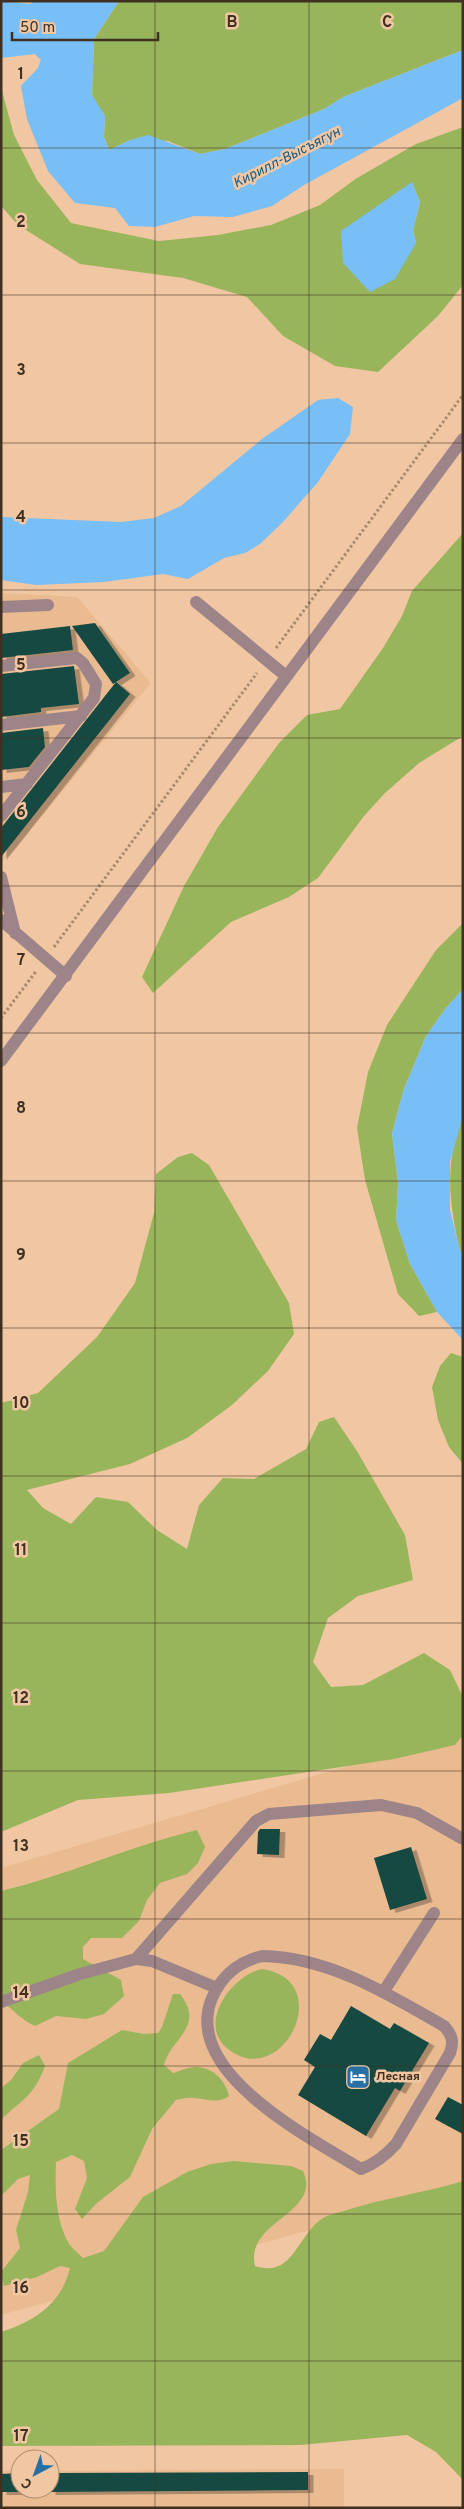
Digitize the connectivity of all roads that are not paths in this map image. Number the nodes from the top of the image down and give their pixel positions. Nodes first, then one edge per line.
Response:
1 (463, 439) edge
2 (196, 602) dead end
3 (48, 605) dead end
4 (1, 607) edge
5 (1, 666) edge
6 (286, 676) junction
7 (81, 716) junction
8 (1, 725) edge
9 (27, 784) junction
10 (1, 787) edge
11 (1, 816) edge
12 (1, 877) edge
13 (1, 920) edge
14 (15, 932) junction
15 (66, 976) junction
16 (1, 1061) edge
17 (463, 1839) edge
18 (434, 1913) dead end
19 (136, 1959) junction
20 (217, 1988) junction
21 (384, 1991) junction
22 (1, 2002) edge

1 - 6 street
2 - 6 street
3 - 4 street
5 - 7 street
6 - 15 street
7 - 8 street
7 - 9 street
9 - 10 street
9 - 11 street
12 - 14 street
13 - 14 street
14 - 15 street
15 - 16 street
17 - 19 street
18 - 21 street
19 - 20 street
19 - 22 street
20 - 21 street
20 - 21 street

